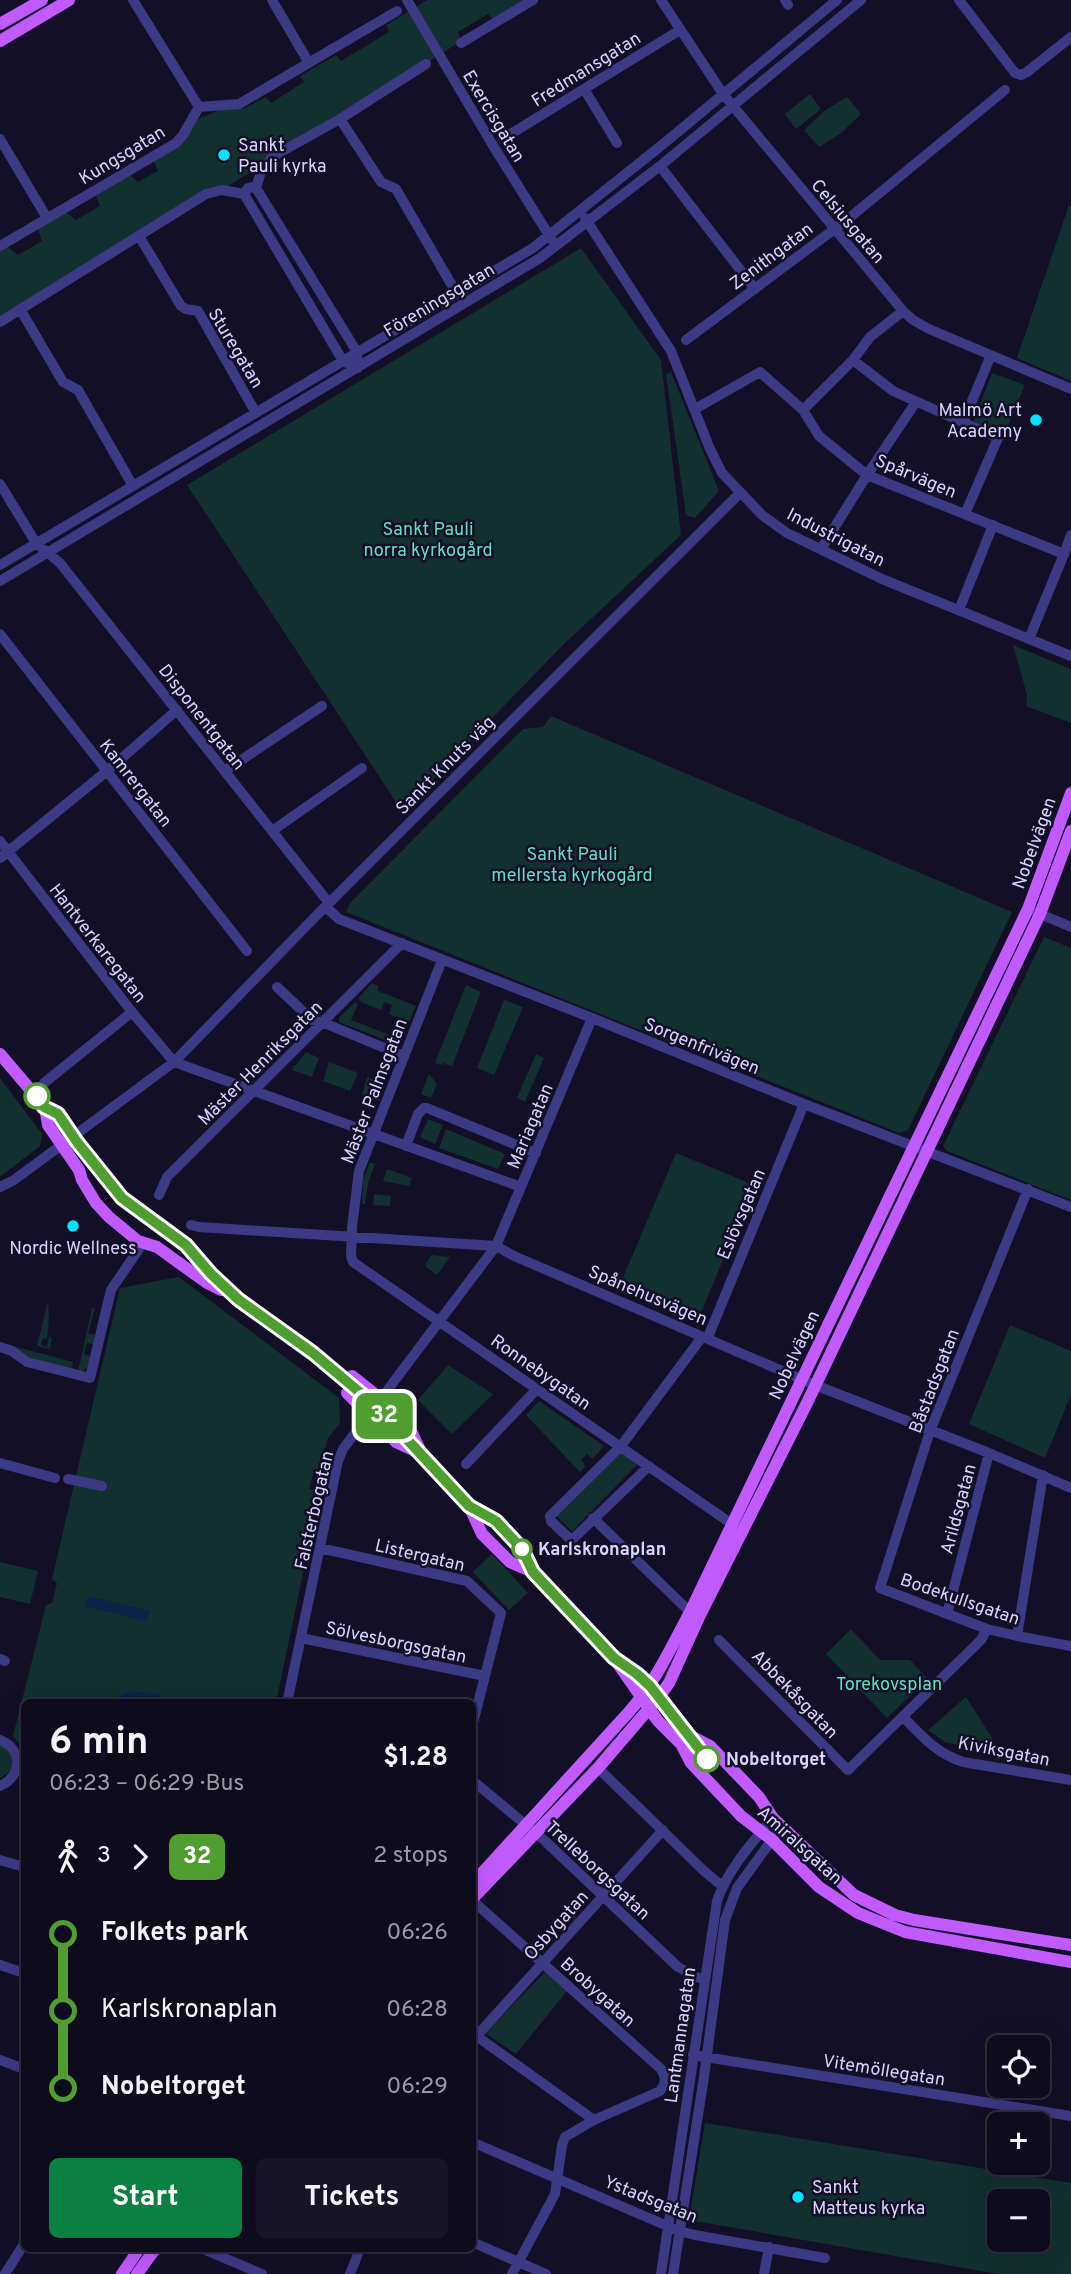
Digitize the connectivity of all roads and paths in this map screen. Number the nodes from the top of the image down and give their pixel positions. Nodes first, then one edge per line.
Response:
1 (42, 0) edge
2 (69, 0) edge
3 (133, 0) edge
4 (272, 0) edge
5 (407, 0) edge
6 (533, 0) edge
7 (661, 0) edge
8 (837, 0) edge
9 (861, 0) edge
10 (959, 0) edge
11 (397, 12) dead end
12 (0, 24) edge
13 (680, 30) junction
14 (1071, 37) edge
15 (0, 41) edge
16 (461, 43) dead end
17 (309, 63) junction
18 (426, 64) dead end
19 (584, 89) junction
20 (1005, 90) dead end
21 (723, 94) junction
22 (733, 106) junction
23 (200, 107) junction
24 (340, 119) junction
25 (509, 135) dead end
26 (0, 139) edge
27 (617, 143) dead end
28 (660, 166) junction
29 (256, 188) junction
30 (244, 194) junction
31 (580, 212) junction
32 (47, 218) junction
33 (588, 222) junction
34 (834, 228) junction
35 (139, 236) junction
36 (549, 236) junction
37 (0, 246) edge
38 (556, 246) junction
39 (755, 289) junction
40 (457, 294) junction
41 (20, 309) junction
42 (903, 311) junction
43 (0, 322) edge
44 (686, 340) dead end
45 (357, 352) junction
46 (991, 355) junction
47 (853, 360) junction
48 (343, 361) junction
49 (358, 368) junction
50 (1071, 389) edge
51 (916, 402) junction
52 (695, 409) junction
53 (803, 410) junction
54 (256, 413) junction
55 (963, 423) junction
56 (867, 475) junction
57 (0, 484) edge
58 (133, 486) junction
59 (740, 493) junction
60 (965, 514) junction
61 (993, 525) junction
62 (1071, 535) edge
63 (36, 543) junction
64 (821, 549) junction
65 (48, 551) junction
66 (1064, 554) junction
67 (0, 565) edge
68 (0, 581) edge
69 (958, 610) junction
70 (0, 634) edge
71 (1029, 639) junction
72 (1071, 656) edge
73 (322, 706) dead end
74 (177, 710) junction
75 (362, 768) dead end
76 (107, 771) junction
77 (225, 771) junction
78 (1071, 793) edge
79 (272, 831) junction
80 (1071, 831) edge
81 (0, 841) edge
82 (4, 855) edge
83 (327, 905) junction
84 (1034, 911) junction
85 (1071, 927) edge
86 (402, 943) junction
87 (247, 951) dead end
88 (442, 960) junction
89 (277, 987) dead end
90 (132, 1012) junction
91 (592, 1018) junction
92 (324, 1023) junction
93 (0, 1054) edge
94 (404, 1056) junction
95 (174, 1062) junction
96 (44, 1083) dead end
97 (256, 1090) junction
98 (804, 1104) junction
99 (44, 1107) junction
100 (73, 1135) junction
101 (374, 1135) junction
102 (61, 1144) junction
103 (406, 1146) junction
104 (913, 1146) junction
105 (926, 1151) junction
106 (536, 1153) junction
107 (0, 1187) edge
108 (521, 1187) junction
109 (1028, 1189) junction
110 (159, 1195) dead end
111 (1071, 1207) edge
112 (191, 1225) dead end
113 (352, 1236) junction
114 (143, 1243) junction
115 (496, 1246) junction
116 (239, 1300) junction
117 (440, 1320) junction
118 (705, 1337) junction
119 (0, 1347) edge
120 (313, 1353) junction
121 (802, 1378) junction
122 (815, 1385) junction
123 (537, 1389) junction
124 (375, 1407) junction
125 (930, 1432) junction
126 (621, 1447) junction
127 (989, 1453) junction
128 (422, 1454) junction
129 (0, 1463) edge
130 (467, 1464) dead end
131 (649, 1466) junction
132 (1043, 1475) junction
133 (55, 1478) dead end
134 (68, 1479) dead end
135 (102, 1486) dead end
136 (1071, 1488) edge
137 (469, 1506) junction
138 (593, 1518) junction
139 (732, 1524) junction
140 (320, 1548) junction
141 (533, 1572) junction
142 (880, 1588) joint
143 (690, 1612) junction
144 (947, 1614) junction
145 (987, 1629) junction
146 (1017, 1636) junction
147 (301, 1639) junction
148 (719, 1640) dead end
149 (1071, 1646) edge
150 (485, 1676) junction
151 (648, 1697) junction
152 (659, 1697) junction
153 (288, 1699) edge
154 (476, 1711) edge
155 (903, 1717) junction
156 (0, 1740) edge
157 (598, 1768) junction
158 (20, 1774) edge
159 (1071, 1780) edge
160 (476, 1783) edge
161 (0, 1786) edge
162 (777, 1822) junction
163 (531, 1829) junction
164 (663, 1830) junction
165 (767, 1836) junction
166 (0, 1860) edge
167 (21, 1866) edge
168 (476, 1880) edge
169 (722, 1886) junction
170 (476, 1894) edge
171 (604, 1895) junction
172 (476, 1903) edge
173 (1071, 1945) edge
174 (1071, 1962) edge
175 (543, 1963) junction
176 (0, 1965) edge
177 (21, 1972) edge
178 (704, 1979) junction
179 (476, 2035) edge
180 (476, 2038) edge
181 (693, 2055) junction
182 (707, 2058) junction
183 (0, 2060) edge
184 (21, 2068) edge
185 (1071, 2116) edge
186 (594, 2120) junction
187 (476, 2144) edge
188 (559, 2178) junction
189 (668, 2225) junction
190 (679, 2231) junction
191 (476, 2244) edge
192 (769, 2248) junction
193 (21, 2249) edge
194 (137, 2252) edge
195 (153, 2252) edge
196 (210, 2252) edge
197 (359, 2252) edge
198 (825, 2258) dead end
199 (519, 2262) junction
200 (5, 2274) edge
201 (122, 2274) edge
202 (137, 2274) edge
203 (262, 2274) edge
204 (350, 2274) edge
205 (512, 2274) edge
206 (546, 2274) edge
207 (661, 2274) edge
208 (673, 2274) edge
209 (765, 2274) edge

1 - 12 main road
2 - 15 main road
3 - 23 street
4 - 17 street
5 - 36 street, Exercisgatan
6 - 16 street
7 - 13 street, Celsiusgatan
8 - 21 street, Föreningsgatan
9 - 22 street, Föreningsgatan
10 - 14 street
11 - 17 street
13 - 19 street, Fredmansgatan
13 - 21 street, Celsiusgatan
17 - 23 street
18 - 24 street
19 - 25 street, Fredmansgatan
19 - 27 street
20 - 34 street, Zenithgatan
21 - 22 street, Celsiusgatan
21 - 31 street, Föreningsgatan
22 - 28 street, Föreningsgatan
22 - 34 street, Celsiusgatan
23 - 32 street, Kungsgatan
24 - 29 street
24 - 40 street
26 - 32 street
28 - 33 street, Föreningsgatan
28 - 39 street
29 - 30 street
29 - 45 street
30 - 35 street
30 - 48 street
31 - 33 street, Industrigatan
31 - 36 street, Föreningsgatan
32 - 37 street, Kungsgatan
33 - 38 street, Föreningsgatan
33 - 52 street, Industrigatan
34 - 39 street, Zenithgatan
34 - 42 street, Celsiusgatan
35 - 41 street
35 - 54 street, Sturegatan
36 - 38 street, Exercisgatan
36 - 40 street, Föreningsgatan
38 - 49 street, Föreningsgatan
39 - 44 street, Zenithgatan
40 - 45 street, Föreningsgatan
41 - 43 street
41 - 58 street
42 - 46 street, Celsiusgatan
42 - 47 street
45 - 48 street, Föreningsgatan
45 - 49 street
46 - 50 street, Celsiusgatan
46 - 55 street
47 - 51 street
47 - 53 street
48 - 49 street
48 - 54 street, Föreningsgatan
49 - 65 street, Föreningsgatan
51 - 55 street
51 - 56 street
52 - 53 street, Spårvägen
52 - 59 street, Industrigatan
53 - 56 street, Spårvägen
54 - 58 street, Föreningsgatan
55 - 60 street
56 - 60 street, Spårvägen
56 - 64 street
57 - 63 street
58 - 63 street, Föreningsgatan
59 - 64 street, Industrigatan
59 - 83 street, Sankt Knuts väg
60 - 61 street, Spårvägen
61 - 66 street, Spårvägen
61 - 69 street
62 - 66 street
63 - 65 street, Disponentgatan
63 - 67 street, Föreningsgatan
64 - 69 street, Industrigatan
65 - 68 street, Föreningsgatan
65 - 74 street, Disponentgatan
66 - 71 street
69 - 71 street, Industrigatan
70 - 76 street, Kamrergatan
71 - 72 street, Industrigatan
73 - 77 street
74 - 76 street
74 - 77 street, Disponentgatan
75 - 79 street
76 - 82 street
76 - 87 street, Kamrergatan
77 - 79 street, Disponentgatan
78 - 84 main road, Nobelvägen
79 - 83 street, Disponentgatan
80 - 84 main road, Nobelvägen
81 - 82 street, Hantverkaregatan
82 - 90 street, Hantverkaregatan
83 - 86 street, Sorgenfrivägen
83 - 95 street, Sankt Knuts väg
84 - 85 street
84 - 104 main road, Nobelvägen
84 - 105 main road, Nobelvägen
86 - 88 street, Sorgenfrivägen
86 - 92 street, Mäster Henriksgatan
88 - 91 street, Sorgenfrivägen
88 - 94 street, Mäster Palmsgatan
89 - 92 street
90 - 95 street, Hantverkaregatan
90 - 96 street
91 - 98 street, Sorgenfrivägen
91 - 106 street, Mariagatan
92 - 94 street
92 - 97 street, Mäster Henriksgatan
93 - 99 main road, Amiralsgatan
94 - 101 street, Mäster Palmsgatan
95 - 97 street
95 - 100 street, Sankt Knuts väg
97 - 101 street
97 - 110 street, Mäster Henriksgatan
98 - 104 street, Sorgenfrivägen
98 - 118 street, Eslövsgatan
99 - 100 main road, Amiralsgatan
99 - 102 main road, Amiralsgatan
100 - 102 street, Sankt Knuts väg
100 - 116 main road, Amiralsgatan
101 - 103 street
101 - 113 street, Mäster Palmsgatan
102 - 107 street, Sankt Knuts väg
102 - 114 main road, Amiralsgatan
103 - 106 street
103 - 108 street
104 - 105 street, Sorgenfrivägen
104 - 121 main road, Nobelvägen
105 - 109 street, Sorgenfrivägen
105 - 122 main road, Nobelvägen
106 - 108 street, Mariagatan
108 - 115 street, Mariagatan
109 - 111 street, Sorgenfrivägen
109 - 125 street, Båstadsgatan
112 - 113 street, Spånehusvägen
113 - 115 street, Spånehusvägen
113 - 117 street, Ronnebygatan
114 - 116 main road, Amiralsgatan
114 - 119 street
115 - 117 street, Falsterbogatan
115 - 118 street, Spånehusvägen
116 - 120 main road, Amiralsgatan
117 - 123 street, Ronnebygatan
117 - 124 street, Falsterbogatan
118 - 121 street, Spånehusvägen
118 - 126 street, Eslövsgatan
120 - 124 main road, Amiralsgatan
120 - 124 main road, Amiralsgatan
121 - 122 street, Spånehusvägen
121 - 139 main road, Nobelvägen
122 - 125 street, Spånehusvägen
122 - 152 main road, Nobelvägen
123 - 126 street, Ronnebygatan
123 - 130 street
124 - 128 main road, Amiralsgatan
124 - 128 main road, Amiralsgatan
124 - 140 street, Falsterbogatan
125 - 127 street, Spånehusvägen
125 - 142 street, Båstadsgatan
126 - 131 street, Ronnebygatan
126 - 138 street
127 - 132 street, Spånehusvägen
127 - 144 street, Arildsgatan
128 - 137 main road, Amiralsgatan
129 - 133 street
131 - 138 street
131 - 139 street, Ronnebygatan
132 - 136 street, Spånehusvägen
132 - 146 street
134 - 135 street
137 - 141 main road, Amiralsgatan
137 - 141 main road, Amiralsgatan
138 - 143 street
139 - 143 main road, Nobelvägen
140 - 147 street, Falsterbogatan
140 - 150 street, Listergatan
141 - 151 main road, Amiralsgatan
142 - 144 street, Bodekullsgatan
143 - 151 main road, Nobelvägen
144 - 145 street, Bodekullsgatan
145 - 146 street, Bodekullsgatan
145 - 155 street
146 - 149 street, Bodekullsgatan
147 - 150 street, Sölvesborgsgatan
147 - 153 street, Falsterbogatan
148 - 155 street, Abbekåsgatan
150 - 154 street
151 - 152 main road, Nobelvägen
151 - 157 main road, Nobelvägen
151 - 163 main road, Nobelvägen
151 - 165 main road, Amiralsgatan
152 - 162 main road, Amiralsgatan
155 - 159 street, Kiviksgatan
156 - 158 street
157 - 163 main road, Nobelvägen
157 - 164 street
158 - 161 street
160 - 163 street, Trelleborgsgatan
162 - 165 street, Lantmannagatan
162 - 173 main road, Amiralsgatan
163 - 168 main road, Nobelvägen
163 - 170 main road, Nobelvägen
163 - 171 street, Trelleborgsgatan
164 - 169 street
164 - 171 street, Osbygatan
165 - 169 street, Lantmannagatan
165 - 174 main road, Amiralsgatan
165 - 182 street, Lantmannagatan
166 - 167 street
169 - 178 street, Lantmannagatan
171 - 175 street, Osbygatan
171 - 178 street, Trelleborgsgatan
172 - 175 street, Brobygatan
175 - 179 street, Osbygatan
175 - 186 street, Brobygatan
176 - 177 street
178 - 181 street, Lantmannagatan
180 - 186 street
181 - 182 street, Vitemöllegatan
181 - 189 street, Lantmannagatan
182 - 185 street, Vitemöllegatan
182 - 190 street, Lantmannagatan
183 - 184 street
186 - 188 street
187 - 188 street, Ystadsgatan
188 - 189 street, Ystadsgatan
188 - 199 street
189 - 190 street, Ystadsgatan
189 - 207 street, Lantmannagatan
190 - 192 street, Ystadsgatan
190 - 208 street, Lantmannagatan
191 - 199 street
192 - 198 street, Ystadsgatan
192 - 209 street
193 - 200 street
194 - 201 main road
195 - 202 main road
196 - 203 street
197 - 204 street
199 - 205 street
199 - 206 street

